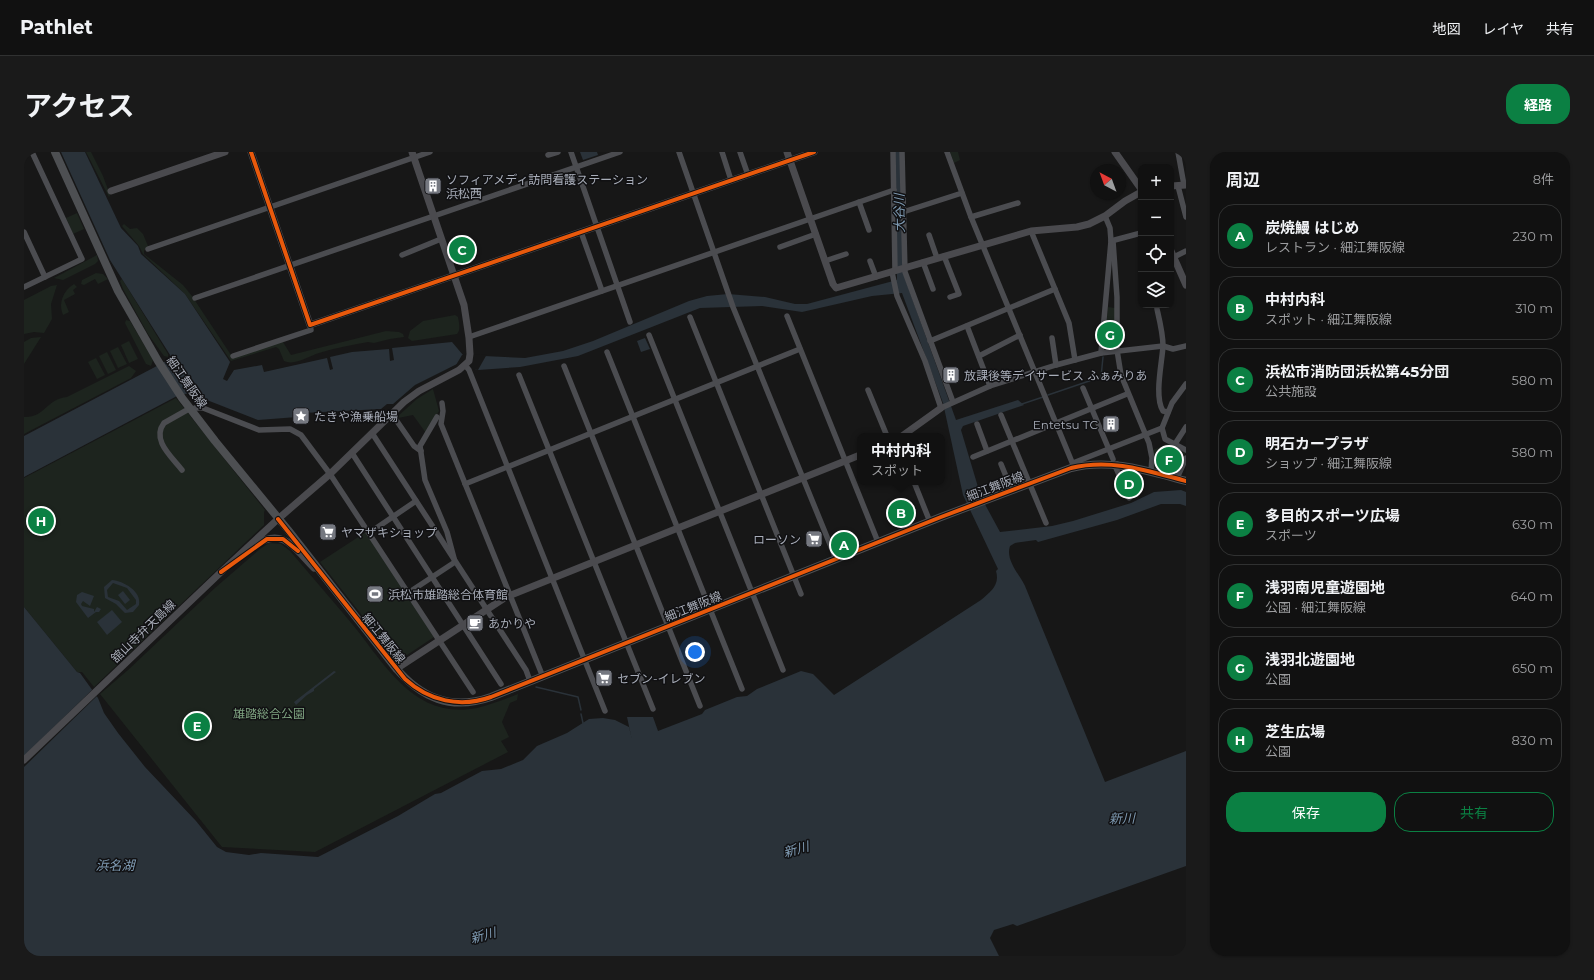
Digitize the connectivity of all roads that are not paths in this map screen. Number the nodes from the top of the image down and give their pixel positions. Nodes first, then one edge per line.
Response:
1 (32, 152) edge
2 (55, 152) edge
3 (225, 152) edge
4 (251, 152) edge
5 (430, 152) edge
6 (558, 152) edge
7 (571, 152) edge
8 (620, 152) edge
9 (679, 152) edge
10 (722, 152) edge
11 (740, 152) edge
12 (788, 152) edge
13 (814, 152) edge
14 (893, 152) edge
15 (902, 152) edge
16 (947, 152) edge
17 (1178, 152) edge
18 (1118, 153) edge
19 (413, 155) edge
20 (548, 156) dead end
21 (790, 160) junction
22 (577, 167) junction
23 (748, 175) junction
24 (732, 180) junction
25 (1138, 184) edge
26 (1180, 185) edge
27 (894, 190) junction
28 (111, 191) dead end
29 (694, 193) junction
30 (962, 193) junction
31 (1138, 194) edge
32 (859, 202) junction
33 (1018, 203) dead end
34 (270, 207) junction
35 (903, 212) junction
36 (434, 216) junction
37 (1105, 216) junction
38 (971, 217) junction
39 (1186, 217) edge
40 (811, 219) junction
41 (597, 226) junction
42 (869, 230) dead end
43 (1031, 231) junction
44 (24, 232) edge
45 (581, 232) junction
46 (816, 234) junction
47 (929, 234) dead end
48 (1138, 234) edge
49 (442, 239) junction
50 (1112, 240) junction
51 (983, 245) junction
52 (780, 247) dead end
53 (148, 249) dead end
54 (1186, 251) edge
55 (714, 252) junction
56 (846, 254) dead end
57 (1174, 254) edge
58 (402, 255) dead end
59 (940, 257) junction
60 (1174, 258) edge
61 (825, 261) junction
62 (870, 261) dead end
63 (923, 262) junction
64 (290, 265) junction
65 (898, 272) junction
66 (454, 276) junction
67 (45, 277) junction
68 (876, 277) junction
69 (1186, 285) edge
70 (618, 286) junction
71 (24, 287) edge
72 (933, 288) dead end
73 (1055, 289) junction
74 (602, 291) junction
75 (950, 297) dead end
76 (195, 298) dead end
77 (1009, 308) junction
78 (1157, 309) dead end
79 (787, 316) dead end
80 (690, 317) dead end
81 (630, 322) dead end
82 (310, 325) junction
83 (967, 326) junction
84 (649, 335) dead end
85 (1020, 335) junction
86 (469, 337) junction
87 (1052, 338) dead end
88 (930, 341) junction
89 (1163, 346) junction
90 (1186, 346) edge
91 (800, 349) junction
92 (1117, 350) junction
93 (607, 352) dead end
94 (1101, 353) junction
95 (233, 356) dead end
96 (978, 356) junction
97 (1075, 360) junction
98 (1056, 365) junction
99 (564, 366) dead end
100 (758, 366) junction
101 (464, 368) junction
102 (1036, 372) junction
103 (519, 375) dead end
104 (717, 383) junction
105 (1186, 384) edge
106 (990, 386) junction
107 (1083, 388) dead end
108 (868, 390) dead end
109 (1128, 394) junction
110 (675, 400) junction
111 (442, 403) dead end
112 (952, 403) junction
113 (185, 404) junction
114 (942, 407) junction
115 (1091, 408) junction
116 (196, 412) junction
117 (1168, 412) junction
118 (392, 414) junction
119 (1001, 414) dead end
120 (633, 416) junction
121 (437, 417) dead end
122 (1056, 423) junction
123 (978, 424) dead end
124 (1186, 427) edge
125 (1162, 428) junction
126 (591, 433) junction
127 (886, 433) edge
128 (906, 433) edge
129 (372, 434) junction
130 (1145, 435) junction
131 (1012, 441) junction
132 (1175, 444) junction
133 (549, 450) junction
134 (1108, 450) junction
135 (1186, 450) edge
136 (421, 451) junction
137 (987, 451) junction
138 (352, 453) junction
139 (857, 456) edge
140 (973, 457) dead end
141 (1186, 458) edge
142 (845, 461) junction
143 (1115, 462) junction
144 (1001, 464) dead end
145 (1074, 465) junction
146 (507, 467) junction
147 (182, 470) dead end
148 (1151, 472) junction
149 (330, 474) junction
150 (803, 477) junction
151 (1177, 478) junction
152 (1186, 481) edge
153 (465, 484) junction
154 (1030, 484) junction
155 (915, 485) edge
156 (1012, 491) junction
157 (761, 494) junction
158 (1129, 498) dead end
159 (416, 501) junction
160 (719, 511) junction
161 (393, 517) junction
162 (278, 519) junction
163 (930, 522) junction
164 (1046, 522) dead end
165 (677, 528) junction
166 (369, 533) junction
167 (878, 542) junction
168 (636, 544) junction
169 (836, 559) junction
170 (594, 561) junction
171 (455, 562) junction
172 (221, 572) junction
173 (794, 576) junction
174 (432, 577) junction
175 (324, 578) junction
176 (552, 578) junction
177 (408, 593) junction
178 (752, 593) junction
179 (801, 594) dead end
180 (510, 595) junction
181 (486, 609) junction
182 (710, 610) junction
183 (462, 624) junction
184 (668, 626) junction
185 (438, 640) junction
186 (627, 643) junction
187 (584, 660) junction
188 (396, 669) junction
189 (783, 670) dead end
190 (543, 677) junction
191 (530, 682) junction
192 (501, 684) dead end
193 (742, 689) dead end
194 (473, 692) dead end
195 (700, 706) dead end
196 (653, 709) dead end
197 (605, 711) dead end
198 (24, 760) edge

1 - 67 street
2 - 113 main road, 細江舞阪線
3 - 28 street
4 - 34 street
5 - 19 street
6 - 20 street
7 - 22 street
8 - 22 street
9 - 29 street
10 - 24 street
11 - 23 street
12 - 21 street
13 - 21 street
14 - 27 street
15 - 35 street
16 - 30 street
17 - 26 street
18 - 25 street
19 - 34 street
19 - 36 street
21 - 23 street
21 - 40 street
22 - 36 street
22 - 41 street
23 - 24 street
24 - 29 street
26 - 39 street
27 - 32 street
27 - 65 street
29 - 41 street
29 - 55 street
30 - 35 street
30 - 38 street
31 - 37 street
32 - 40 street
32 - 42 street
33 - 38 street
34 - 53 street
34 - 64 street
35 - 65 street
36 - 49 street
36 - 64 street
37 - 43 street
37 - 50 street
38 - 51 street
40 - 46 street
40 - 55 street
41 - 45 street
41 - 70 street
43 - 51 street
43 - 73 street
44 - 67 street
45 - 66 street
45 - 74 street
46 - 52 street
46 - 61 street
47 - 59 street
48 - 50 street
49 - 58 street
49 - 66 street
50 - 92 street
50 - 94 street
51 - 59 street
51 - 77 street
54 - 57 street
55 - 70 street
55 - 100 street
56 - 61 street
59 - 63 street
59 - 75 street
60 - 69 street
61 - 68 street
62 - 68 street
63 - 65 street
63 - 72 street
64 - 76 street
64 - 82 street
65 - 68 street
65 - 88 street
65 - 114 street
66 - 82 street
66 - 86 street
67 - 71 street
70 - 74 street
70 - 81 street
73 - 77 street
73 - 97 street
74 - 86 street
77 - 83 street
77 - 85 street
78 - 89 street
79 - 91 street
80 - 104 street
82 - 95 street
83 - 88 street
83 - 96 street
84 - 110 street
85 - 96 street
85 - 102 street
86 - 101 street
87 - 98 street
88 - 112 street
89 - 90 street
89 - 92 street
89 - 117 street
91 - 100 street
91 - 142 street
92 - 94 street
92 - 109 street
93 - 120 street
94 - 97 street
96 - 106 street
97 - 98 street
98 - 102 street
99 - 126 street
100 - 104 street
100 - 150 street
101 - 118 street, 舘山寺弁天島線
101 - 146 street
102 - 106 street
102 - 122 street
103 - 133 street
104 - 110 street
104 - 157 street
105 - 117 street
106 - 112 street
107 - 115 street
108 - 127 street
109 - 115 street
109 - 130 street
110 - 120 street
110 - 160 street
111 - 153 street
112 - 114 street
113 - 116 main road, 細江舞阪線
113 - 147 street
114 - 128 street
115 - 122 street
115 - 134 street
116 - 149 street
116 - 162 main road, 細江舞阪線
117 - 125 street
118 - 129 street, 舘山寺弁天島線
118 - 136 street
119 - 131 street
120 - 126 street
120 - 165 street
121 - 136 street
122 - 131 street
122 - 145 street
123 - 137 street
124 - 132 street
125 - 130 street
125 - 132 street
126 - 133 street
126 - 168 street
129 - 138 street, 舘山寺弁天島線
129 - 159 street
130 - 134 street
130 - 148 street
131 - 137 street
131 - 154 street
132 - 135 street
133 - 146 street
133 - 170 street
134 - 143 street
134 - 145 street
136 - 171 street
137 - 140 street
138 - 149 street, 舘山寺弁天島線
138 - 161 street
139 - 142 street
141 - 151 street
142 - 150 street
142 - 167 street
143 - 145 main road, 細江舞阪線
143 - 148 main road, 細江舞阪線
143 - 158 street
144 - 156 street
145 - 154 main road, 細江舞阪線
146 - 153 street
146 - 176 street
148 - 151 main road, 細江舞阪線
149 - 162 street, 舘山寺弁天島線
149 - 166 street
150 - 157 street
150 - 169 street
151 - 152 main road, 細江舞阪線
153 - 180 street
154 - 156 main road, 細江舞阪線
154 - 164 street
155 - 163 street
156 - 163 main road, 細江舞阪線
157 - 160 street
157 - 173 street
159 - 161 street
159 - 171 street
160 - 165 street
160 - 178 street
161 - 166 street
161 - 174 street
162 - 172 street, 舘山寺弁天島線
162 - 175 main road, 細江舞阪線
163 - 167 main road, 細江舞阪線
165 - 168 street
165 - 182 street
166 - 177 street
167 - 169 main road, 細江舞阪線
168 - 170 street
168 - 184 street
169 - 173 main road, 細江舞阪線
170 - 176 street
170 - 186 street
171 - 174 street
171 - 181 street
172 - 175 street
172 - 198 street, 舘山寺弁天島線
173 - 178 main road, 細江舞阪線
173 - 179 street
174 - 177 street
174 - 183 street
175 - 188 main road, 細江舞阪線
176 - 180 street
176 - 187 street
177 - 185 street
178 - 182 main road, 細江舞阪線
178 - 189 street
180 - 181 street
180 - 190 street
181 - 183 street
181 - 191 street
182 - 184 main road, 細江舞阪線
182 - 193 street
183 - 185 street
183 - 192 street
184 - 186 main road, 細江舞阪線
184 - 195 street
185 - 188 street
185 - 194 street
186 - 187 main road, 細江舞阪線
186 - 196 street
187 - 190 main road, 細江舞阪線
187 - 197 street
188 - 191 main road, 細江舞阪線
190 - 191 main road, 細江舞阪線

